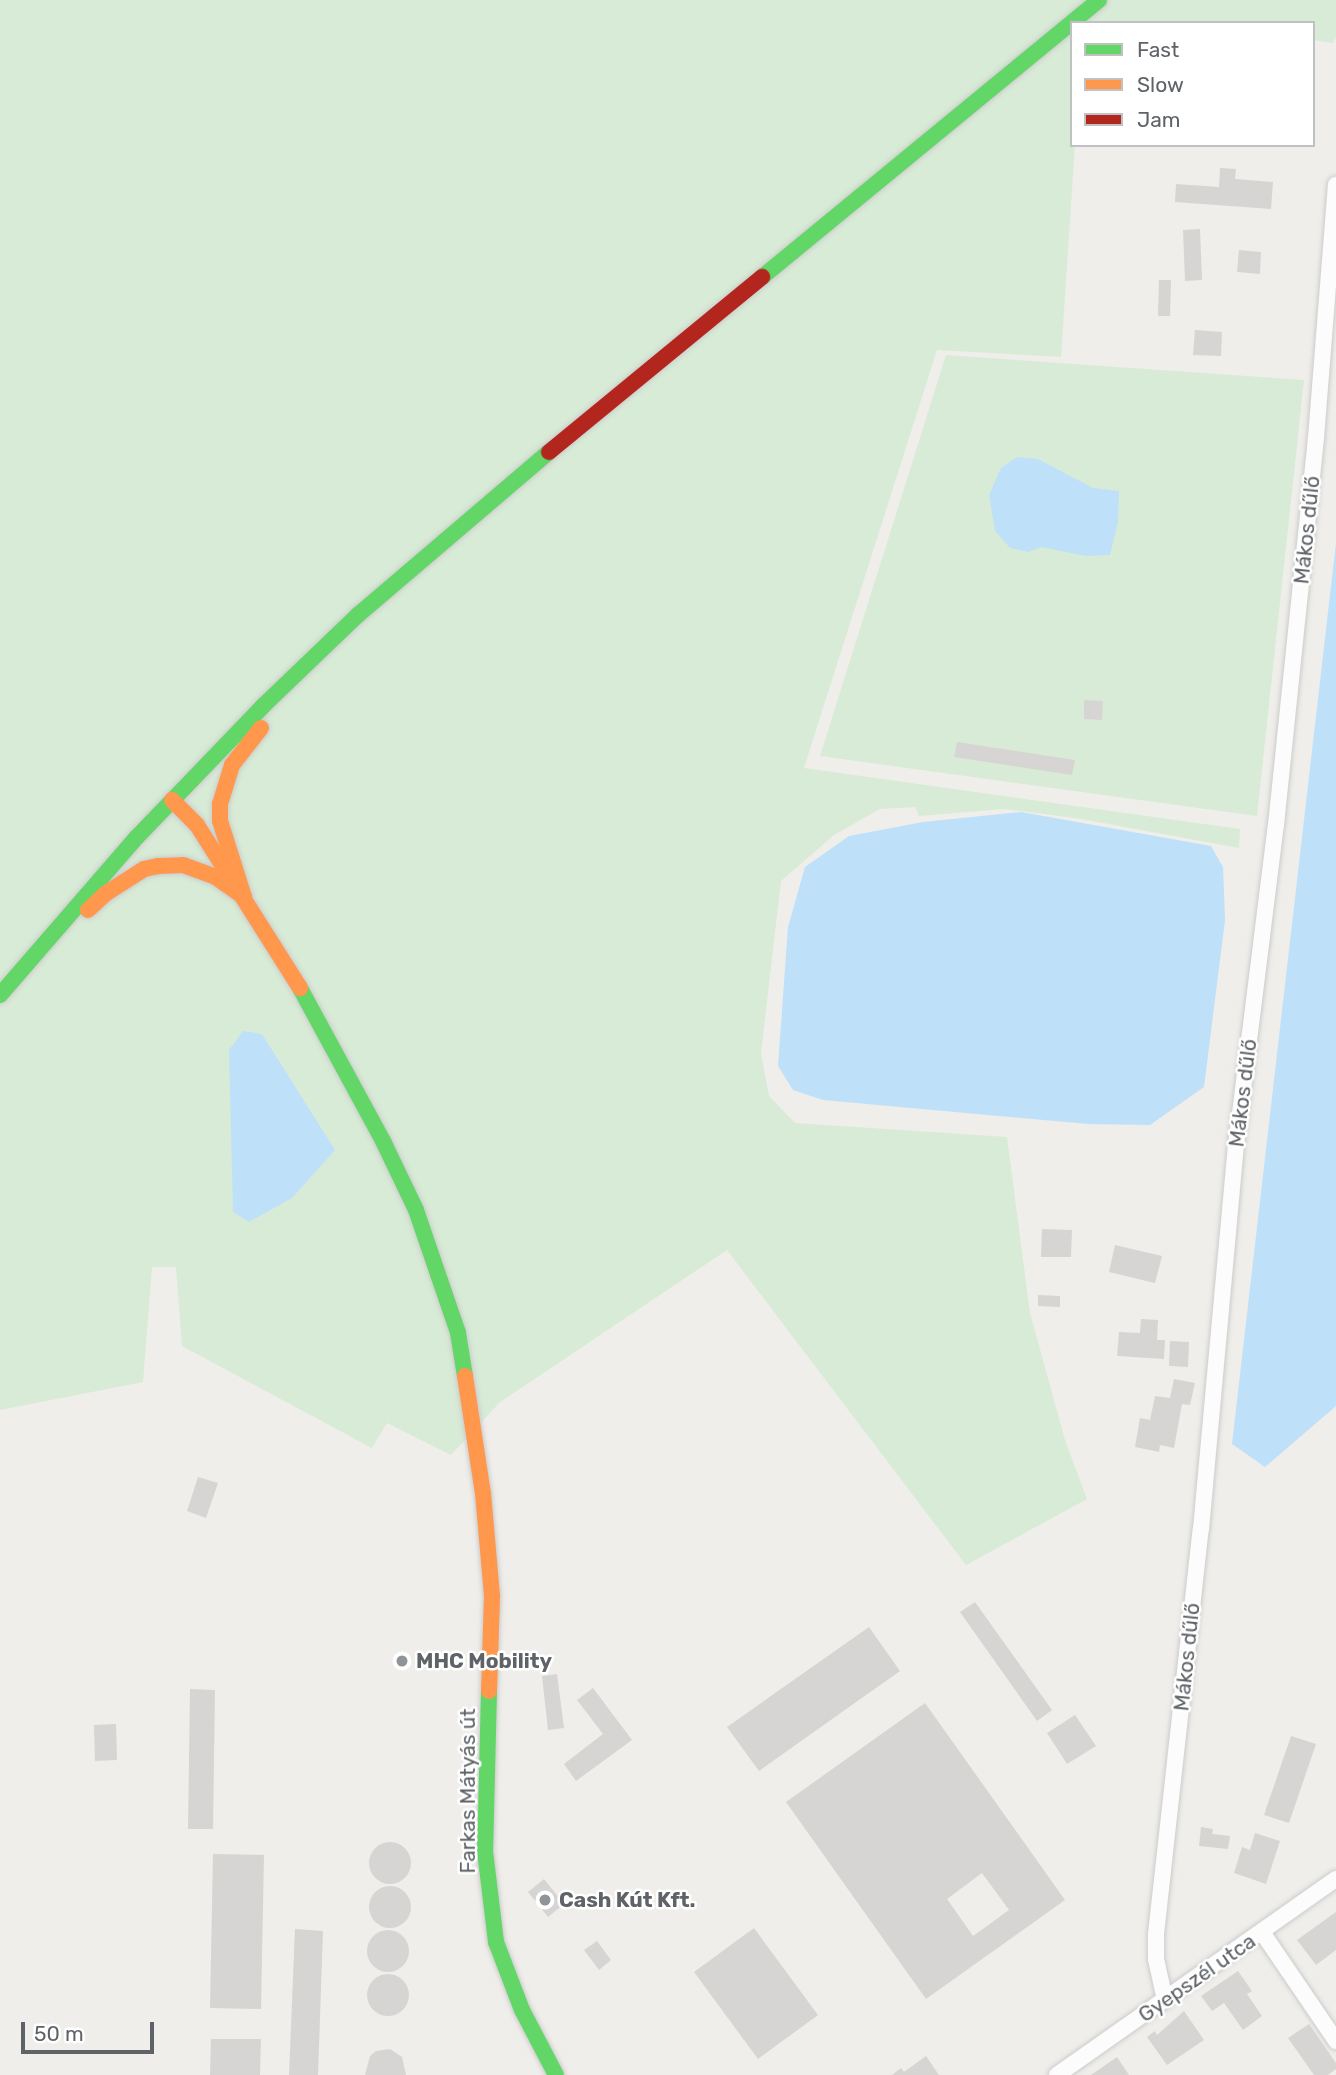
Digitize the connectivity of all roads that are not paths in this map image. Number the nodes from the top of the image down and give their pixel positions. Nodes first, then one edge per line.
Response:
1 (1098, 0) edge
2 (1072, 21) edge
3 (1070, 23) edge
4 (1336, 185) edge
5 (335, 638) junction
6 (172, 800) junction
7 (98, 891) junction
8 (244, 897) junction
9 (0, 995) edge
10 (1336, 1879) edge
11 (1262, 1933) junction
12 (1165, 2000) junction
13 (1336, 2041) edge
14 (1066, 2073) edge
15 (556, 2075) edge

1 - 2 main road
3 - 5 main road
4 - 12 street, Mákos dűlő
5 - 6 main road
5 - 8 main road
6 - 7 main road
6 - 8 main road
7 - 8 main road
7 - 9 main road
8 - 15 main road, Farkas Mátyás út
10 - 11 street, Gyepszél utca
11 - 12 street, Gyepszél utca
11 - 13 street
12 - 14 street, Gyepszél utca

